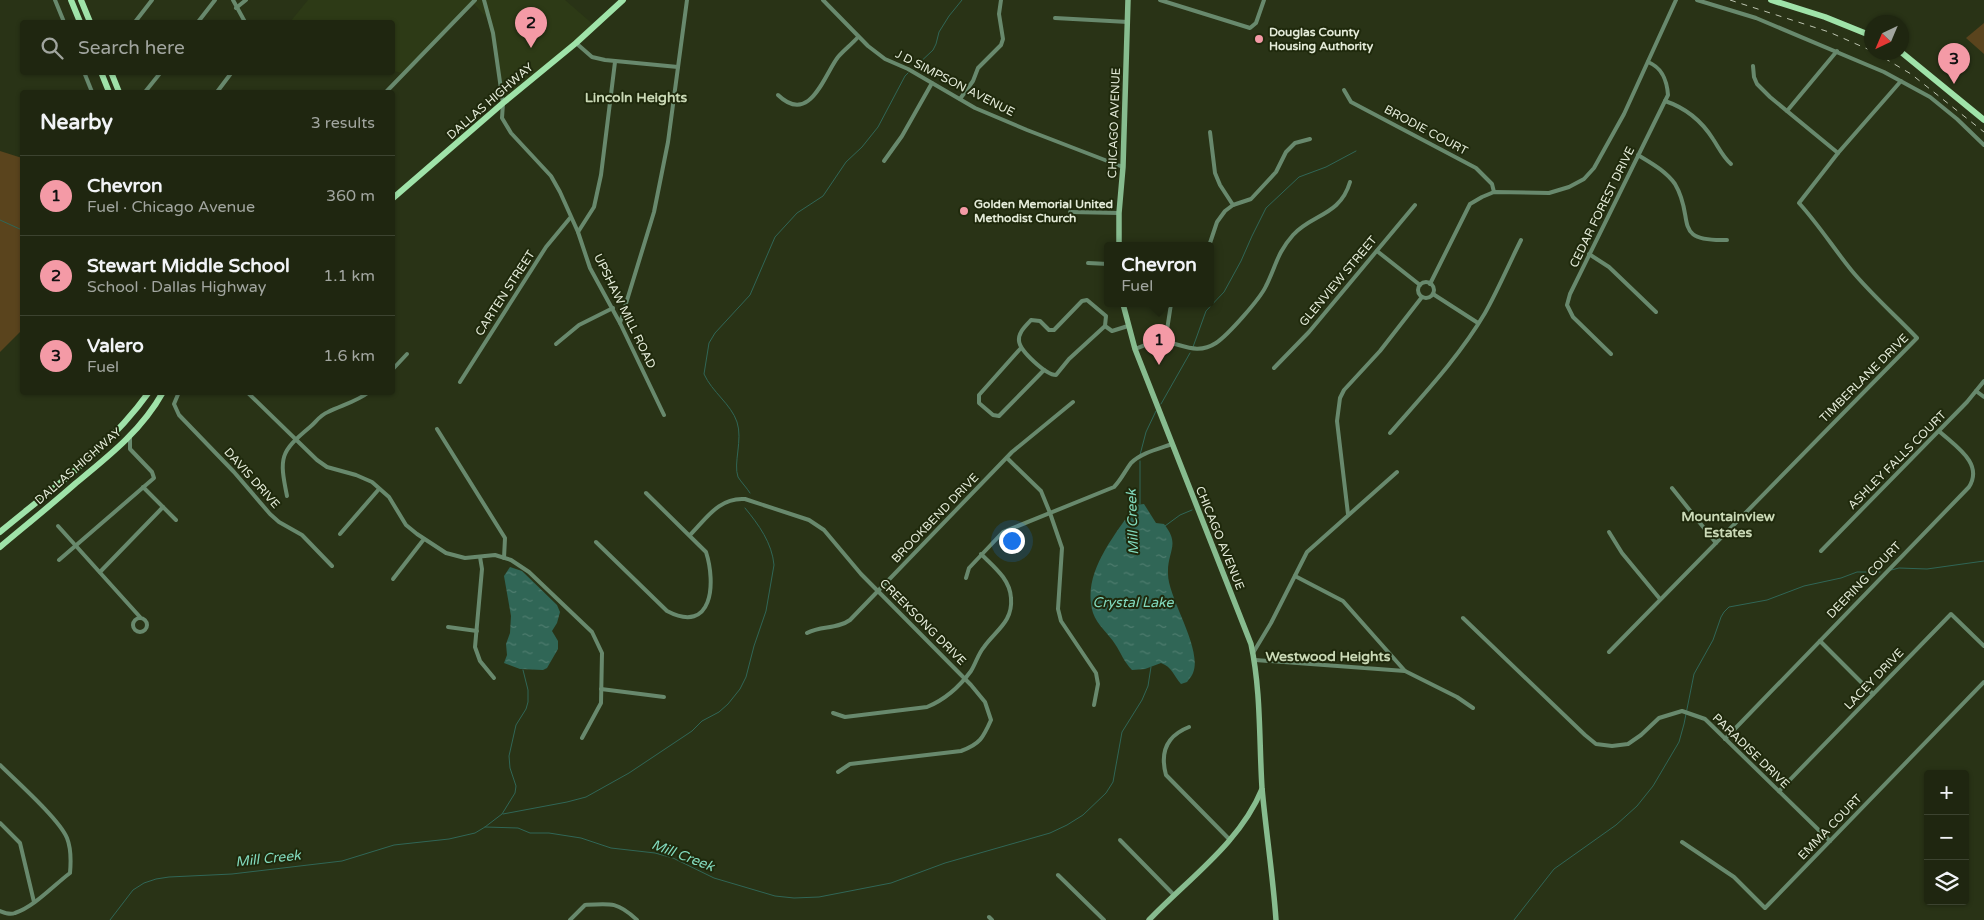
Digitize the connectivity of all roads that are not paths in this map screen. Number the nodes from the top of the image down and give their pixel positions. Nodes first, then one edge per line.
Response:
1 (55, 0) edge
2 (71, 0) edge
3 (81, 0) edge
4 (152, 0) edge
5 (215, 0) edge
6 (233, 0) edge
7 (246, 0) edge
8 (475, 0) edge
9 (484, 0) edge
10 (623, 0) edge
11 (687, 0) edge
12 (1001, 0) edge
13 (1128, 0) edge
14 (1160, 0) edge
15 (1264, 0) edge
16 (1676, 0) edge
17 (1697, 0) edge
18 (1771, 0) edge
19 (825, 1) edge
20 (236, 8) junction
21 (1056, 18) dead end
22 (63, 20) edge
23 (79, 20) edge
24 (89, 20) edge
25 (137, 20) edge
26 (200, 20) edge
27 (244, 20) edge
28 (1128, 22) junction
29 (1864, 33) edge
30 (858, 37) junction
31 (576, 43) junction
32 (1837, 51) junction
33 (1909, 59) edge
34 (615, 62) junction
35 (1648, 62) junction
36 (1753, 66) dead end
37 (678, 67) junction
38 (85, 75) edge
39 (102, 75) edge
40 (113, 75) edge
41 (159, 75) edge
42 (230, 75) edge
43 (1901, 80) junction
44 (932, 82) junction
45 (91, 90) edge
46 (108, 90) edge
47 (118, 90) edge
48 (147, 90) edge
49 (218, 90) edge
50 (388, 90) edge
51 (1344, 90) dead end
52 (778, 95) dead end
53 (960, 99) junction
54 (1665, 101) junction
55 (503, 103) junction
56 (1787, 111) junction
57 (1984, 120) edge
58 (1210, 132) dead end
59 (1310, 139) dead end
60 (1984, 145) edge
61 (1838, 153) junction
62 (1638, 155) junction
63 (884, 161) dead end
64 (1732, 164) dead end
65 (1124, 167) junction
66 (1350, 182) dead end
67 (1494, 192) junction
68 (395, 196) edge
69 (1233, 205) junction
70 (1415, 205) dead end
71 (1070, 212) dead end
72 (1119, 212) junction
73 (570, 218) junction
74 (578, 232) junction
75 (1521, 240) dead end
76 (1727, 240) dead end
77 (1119, 242) edge
78 (1210, 242) edge
79 (1377, 251) junction
80 (1589, 254) junction
81 (1088, 263) dead end
82 (1104, 264) edge
83 (1430, 284) junction
84 (1420, 285) junction
85 (1433, 294) junction
86 (1422, 297) junction
87 (1124, 307) edge
88 (1171, 307) edge
89 (613, 308) junction
90 (1656, 312) dead end
91 (620, 323) junction
92 (1478, 323) junction
93 (1105, 326) junction
94 (1128, 326) junction
95 (1165, 343) junction
96 (556, 344) dead end
97 (1021, 348) junction
98 (1135, 349) junction
99 (407, 354) dead end
100 (1611, 354) dead end
101 (395, 367) edge
102 (1274, 368) dead end
103 (1044, 370) junction
104 (1984, 381) edge
105 (460, 382) dead end
106 (1976, 391) junction
107 (147, 395) edge
108 (161, 395) edge
109 (178, 395) edge
110 (250, 395) edge
111 (364, 395) edge
112 (1984, 397) edge
113 (1072, 402) dead end
114 (664, 415) dead end
115 (437, 429) dead end
116 (1390, 432) dead end
117 (1939, 432) junction
118 (130, 436) junction
119 (295, 439) junction
120 (1172, 444) junction
121 (117, 449) junction
122 (130, 449) junction
123 (1006, 458) junction
124 (1397, 472) dead end
125 (143, 487) junction
126 (1672, 488) dead end
127 (379, 489) junction
128 (646, 493) dead end
129 (287, 496) dead end
130 (163, 507) junction
131 (1050, 513) junction
132 (1348, 514) junction
133 (176, 520) dead end
134 (58, 526) dead end
135 (0, 532) edge
136 (1609, 532) dead end
137 (340, 534) dead end
138 (690, 535) junction
139 (424, 539) junction
140 (596, 542) dead end
141 (1716, 543) junction
142 (76, 545) junction
143 (0, 547) edge
144 (1821, 551) dead end
145 (982, 554) junction
146 (480, 556) junction
147 (504, 558) junction
148 (59, 560) dead end
149 (332, 566) dead end
150 (100, 572) junction
151 (1295, 576) junction
152 (966, 578) dead end
153 (393, 579) dead end
154 (878, 592) junction
155 (1660, 598) junction
156 (140, 617) dead end
157 (1463, 618) dead end
158 (448, 627) dead end
159 (477, 631) junction
160 (807, 633) dead end
161 (1820, 641) junction
162 (1984, 646) edge
163 (1609, 652) dead end
164 (1253, 653) junction
165 (1255, 660) junction
166 (1405, 671) junction
167 (494, 678) dead end
168 (964, 678) junction
169 (1984, 682) edge
170 (601, 689) junction
171 (1873, 694) junction
172 (664, 697) dead end
173 (1094, 704) dead end
174 (1473, 708) dead end
175 (832, 713) dead end
176 (1189, 727) dead end
177 (582, 738) dead end
178 (1724, 739) junction
179 (0, 765) edge
180 (838, 772) dead end
181 (1262, 787) junction
182 (1779, 791) junction
183 (0, 823) edge
184 (1120, 840) dead end
185 (1230, 840) junction
186 (1830, 841) junction
187 (1682, 842) dead end
188 (1058, 875) dead end
189 (1173, 894) junction
190 (34, 902) junction
191 (0, 911) edge
192 (570, 920) edge
193 (637, 920) edge
194 (1104, 920) edge
195 (1149, 920) edge
196 (1276, 920) edge

1 - 22 street
2 - 23 main road
3 - 24 main road
4 - 25 street
5 - 26 street
6 - 20 street
7 - 20 street
8 - 50 street
9 - 55 street, UPSHAW MILL ROAD
10 - 31 main road, DALLAS HIGHWAY
11 - 37 street
12 - 53 street
13 - 28 street, CHICAGO AVENUE
14 - 15 street
16 - 35 street
17 - 32 street
18 - 29 main road
19 - 30 street, J D SIMPSON AVENUE
20 - 27 street
21 - 28 street
28 - 65 street, CHICAGO AVENUE
30 - 44 street, J D SIMPSON AVENUE
30 - 52 street
31 - 34 street
31 - 55 main road, DALLAS HIGHWAY
32 - 43 street
32 - 56 street
33 - 57 main road
34 - 37 street
34 - 74 street
35 - 54 street, CEDAR FOREST DRIVE
35 - 67 street
36 - 56 street
37 - 91 street
38 - 45 street
39 - 46 main road
40 - 47 main road
41 - 48 street
42 - 49 street
43 - 60 street
43 - 61 street, TIMBERLANE DRIVE
44 - 53 street, J D SIMPSON AVENUE
44 - 63 street
51 - 67 street, BRODIE COURT
53 - 65 street, J D SIMPSON AVENUE
54 - 62 street, CEDAR FOREST DRIVE
54 - 64 street
55 - 68 main road, DALLAS HIGHWAY
55 - 73 street, UPSHAW MILL ROAD
56 - 61 street
58 - 69 street
59 - 69 street
61 - 141 street, TIMBERLANE DRIVE
62 - 76 street
62 - 80 street, CEDAR FOREST DRIVE
65 - 72 street, CHICAGO AVENUE
66 - 95 street
67 - 83 street
69 - 78 street
70 - 79 street, GLENVIEW STREET
71 - 72 street
72 - 77 street, CHICAGO AVENUE
73 - 74 street, UPSHAW MILL ROAD
73 - 105 street, CARTEN STREET
74 - 89 street, UPSHAW MILL ROAD
75 - 92 street
79 - 84 street
79 - 102 street, GLENVIEW STREET
80 - 90 street
80 - 100 street, CEDAR FOREST DRIVE
81 - 82 street
83 - 84 street
83 - 85 street
84 - 86 street
85 - 86 street
85 - 92 street
86 - 132 street
87 - 94 street, CHICAGO AVENUE
88 - 95 street
89 - 91 street, UPSHAW MILL ROAD
89 - 96 street
91 - 114 street, UPSHAW MILL ROAD
92 - 116 street
93 - 94 street
93 - 97 street
93 - 103 street
94 - 98 street, CHICAGO AVENUE
95 - 98 street
97 - 103 street
97 - 103 street
98 - 120 street, CHICAGO AVENUE
99 - 101 street
104 - 106 street, ASHLEY FALLS COURT
106 - 112 street
106 - 117 street, ASHLEY FALLS COURT
107 - 135 main road, DALLAS HIGHWAY
108 - 118 main road, DALLAS HIGHWAY
109 - 149 street, DAVIS DRIVE
110 - 119 street
111 - 119 street
113 - 123 street, BROOKBEND DRIVE
115 - 147 street
117 - 144 street, ASHLEY FALLS COURT
117 - 161 street, DEERING COURT
118 - 121 main road, DALLAS HIGHWAY
118 - 122 street
119 - 127 street
119 - 129 street
120 - 131 street
120 - 164 street, CHICAGO AVENUE
121 - 122 street
121 - 143 main road, DALLAS HIGHWAY
122 - 125 street
123 - 131 street
123 - 154 street, BROOKBEND DRIVE
124 - 132 street
125 - 130 street
125 - 142 street
126 - 141 street
127 - 137 street
127 - 139 street
128 - 138 street
130 - 133 street
130 - 150 street
131 - 145 street
131 - 173 street
132 - 151 street
134 - 142 street
136 - 155 street
138 - 140 street
138 - 154 street, CREEKSONG DRIVE
139 - 146 street
139 - 153 street
141 - 155 street, TIMBERLANE DRIVE
142 - 148 street
142 - 150 street
145 - 152 street
145 - 168 street
146 - 147 street
146 - 159 street
147 - 170 street
150 - 156 street
151 - 164 street
151 - 166 street
154 - 160 street, BROOKBEND DRIVE
154 - 168 street, CREEKSONG DRIVE
155 - 163 street, TIMBERLANE DRIVE
157 - 178 street, PARADISE DRIVE
158 - 159 street
159 - 167 street
161 - 171 street
161 - 178 street, DEERING COURT
162 - 171 street, LACEY DRIVE
164 - 165 street, CHICAGO AVENUE
165 - 166 street
165 - 181 street, CHICAGO AVENUE
166 - 174 street
168 - 175 street
168 - 180 street, CREEKSONG DRIVE
169 - 186 street, EMMA COURT
170 - 172 street
170 - 177 street
171 - 182 street, LACEY DRIVE
176 - 185 street
178 - 182 street, PARADISE DRIVE
179 - 190 street
181 - 185 street
181 - 196 street, CHICAGO AVENUE
182 - 186 street, PARADISE DRIVE
183 - 190 street
184 - 189 street
185 - 189 street
186 - 187 street, EMMA COURT
188 - 194 street
189 - 195 street
190 - 191 street
192 - 193 street

